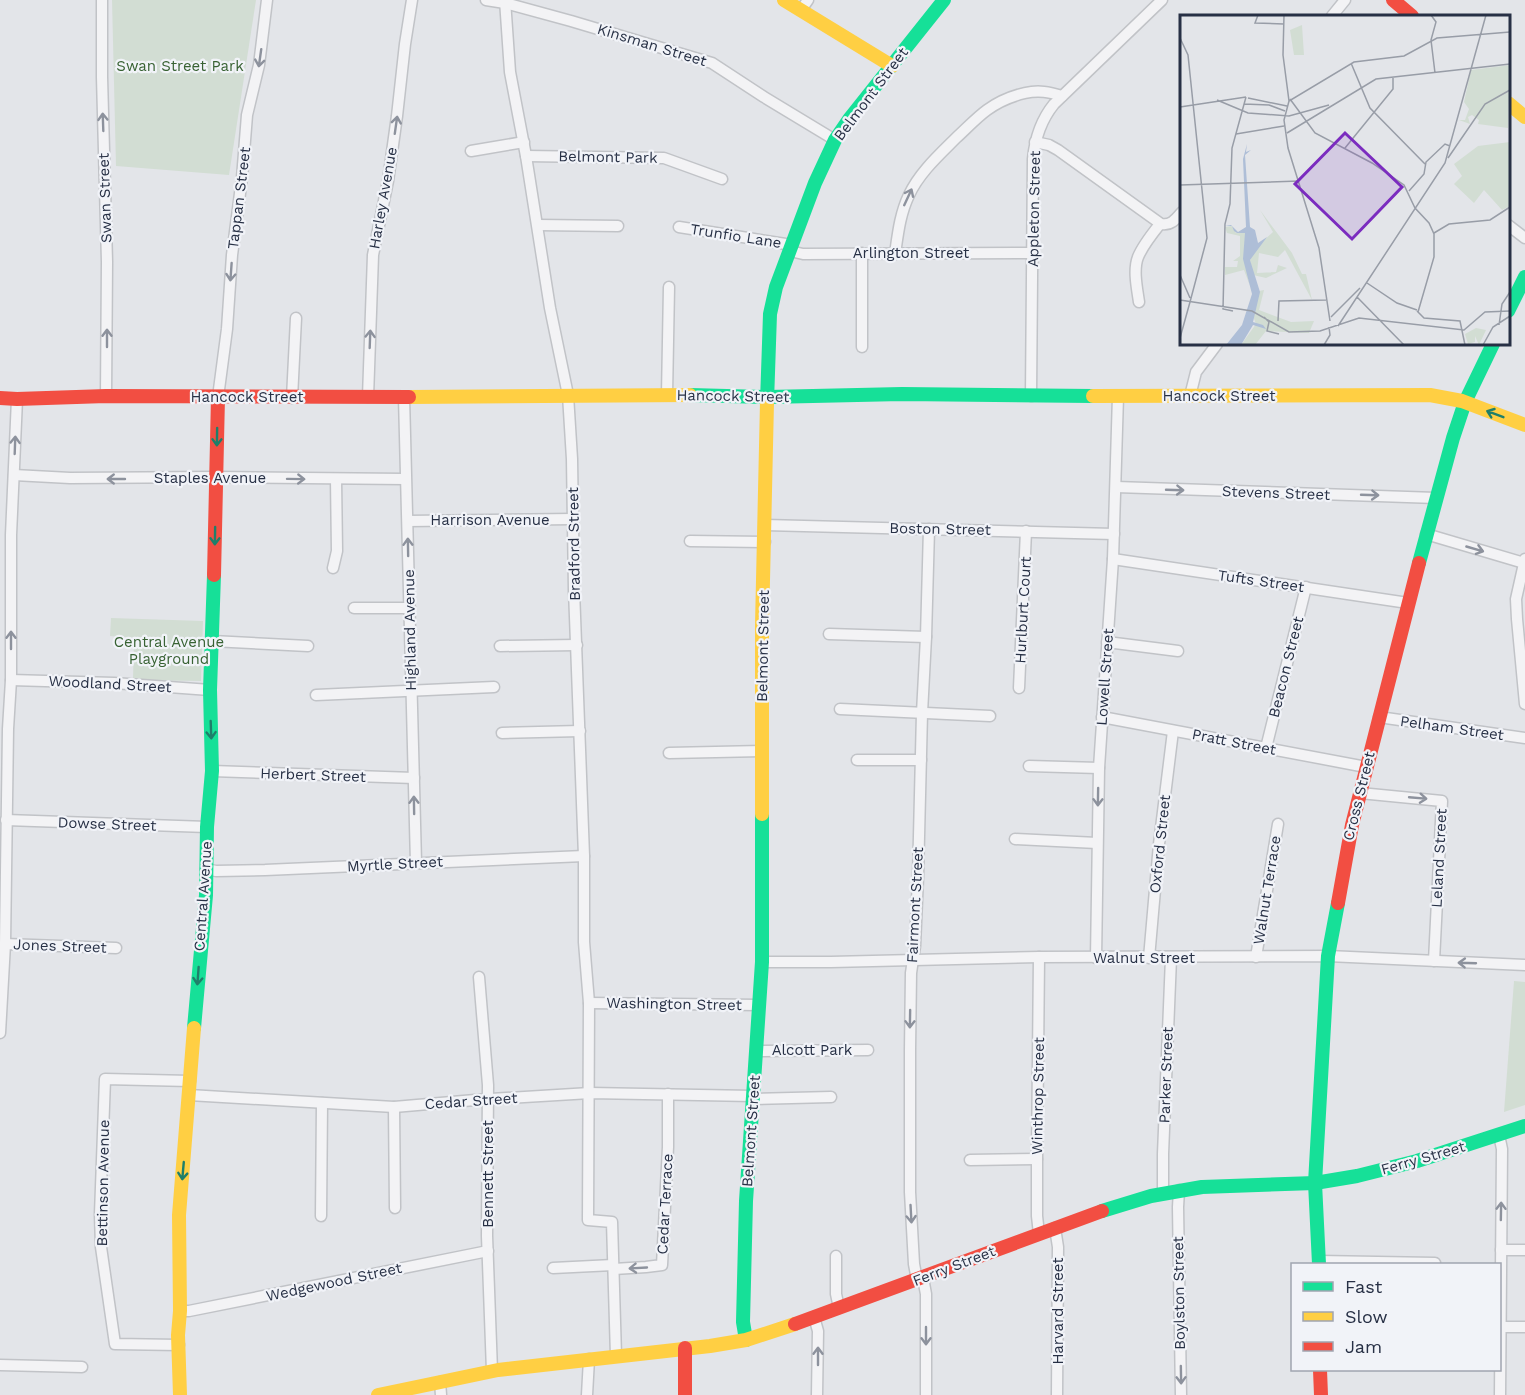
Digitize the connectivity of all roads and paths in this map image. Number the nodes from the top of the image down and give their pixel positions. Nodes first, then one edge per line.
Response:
1 (102, 0) edge
2 (267, 0) edge
3 (412, 0) edge
4 (486, 0) edge
5 (784, 0) edge
6 (944, 0) edge
7 (1345, 0) edge
8 (1393, 0) edge
9 (506, 1) edge
10 (1155, 2) edge
11 (804, 5) edge
12 (1333, 15) edge
13 (1411, 15) edge
14 (892, 66) junction
15 (1062, 96) junction
16 (836, 140) junction
17 (524, 142) junction
18 (1035, 142) junction
19 (471, 151) dead end
20 (526, 156) junction
21 (722, 179) dead end
22 (1180, 214) edge
23 (1160, 224) junction
24 (538, 225) junction
25 (618, 226) dead end
26 (1510, 226) edge
27 (680, 227) dead end
28 (1525, 238) edge
29 (791, 248) junction
30 (862, 253) junction
31 (1033, 253) junction
32 (895, 254) junction
33 (1525, 277) edge
34 (669, 287) dead end
35 (1138, 302) dead end
36 (1510, 306) edge
37 (296, 318) dead end
38 (1216, 345) edge
39 (1493, 345) edge
40 (862, 347) dead end
41 (568, 395) junction
42 (667, 395) junction
43 (106, 396) junction
44 (1031, 396) junction
45 (1118, 396) junction
46 (1190, 396) junction
47 (218, 397) junction
48 (404, 397) junction
49 (768, 397) junction
50 (0, 398) edge
51 (292, 398) junction
52 (368, 398) junction
53 (18, 399) junction
54 (1465, 402) junction
55 (1525, 425) edge
56 (14, 475) junction
57 (217, 477) junction
58 (336, 479) junction
59 (405, 479) junction
60 (1116, 488) junction
61 (1436, 498) junction
62 (573, 519) junction
63 (408, 520) junction
64 (765, 525) junction
65 (929, 529) junction
66 (1026, 531) junction
67 (1114, 534) junction
68 (1426, 534) junction
69 (6, 535) edge
70 (690, 541) dead end
71 (765, 542) junction
72 (1113, 559) junction
73 (1524, 561) edge
74 (333, 568) dead end
75 (1306, 587) junction
76 (1408, 603) junction
77 (354, 608) dead end
78 (410, 608) junction
79 (829, 634) dead end
80 (926, 637) junction
81 (212, 641) junction
82 (1107, 642) junction
83 (577, 645) junction
84 (308, 646) dead end
85 (500, 646) dead end
86 (1178, 651) dead end
87 (11, 680) junction
88 (494, 687) dead end
89 (1019, 688) dead end
90 (210, 690) junction
91 (412, 691) junction
92 (316, 695) dead end
93 (1525, 704) edge
94 (840, 709) dead end
95 (922, 713) junction
96 (990, 716) dead end
97 (1102, 717) junction
98 (1379, 717) junction
99 (1173, 730) junction
100 (580, 731) junction
101 (502, 733) dead end
102 (1525, 738) edge
103 (1266, 748) junction
104 (762, 751) junction
105 (669, 753) dead end
106 (857, 760) dead end
107 (921, 760) junction
108 (1029, 766) dead end
109 (1366, 767) junction
110 (1099, 768) junction
111 (212, 771) junction
112 (414, 778) junction
113 (4, 782) edge
114 (1360, 793) junction
115 (6, 820) junction
116 (1278, 824) dead end
117 (207, 827) junction
118 (1015, 839) dead end
119 (1097, 843) junction
120 (584, 856) junction
121 (416, 863) junction
122 (206, 870) junction
123 (5, 944) junction
124 (116, 948) dead end
125 (1328, 956) junction
126 (1039, 957) junction
127 (1256, 957) junction
128 (1096, 958) junction
129 (1149, 958) junction
130 (1171, 958) junction
131 (913, 960) junction
132 (1434, 961) junction
133 (762, 962) junction
134 (1525, 965) edge
135 (479, 976) dead end
136 (589, 1004) junction
137 (759, 1005) junction
138 (0, 1023) edge
139 (0, 1033) edge
140 (868, 1050) dead end
141 (757, 1051) junction
142 (190, 1081) junction
143 (590, 1093) junction
144 (668, 1094) junction
145 (189, 1095) junction
146 (831, 1097) dead end
147 (753, 1098) junction
148 (488, 1100) junction
149 (322, 1103) junction
150 (394, 1107) junction
151 (1525, 1126) edge
152 (1499, 1135) junction
153 (1037, 1159) junction
154 (970, 1160) dead end
155 (1315, 1183) junction
156 (1179, 1190) junction
157 (1163, 1193) junction
158 (395, 1208) dead end
159 (321, 1216) dead end
160 (1055, 1228) junction
161 (1039, 1234) junction
162 (1501, 1250) junction
163 (1525, 1250) edge
164 (488, 1251) junction
165 (836, 1256) dead end
166 (1319, 1262) edge
167 (1435, 1263) dead end
168 (1501, 1263) edge
169 (614, 1267) junction
170 (553, 1268) dead end
171 (920, 1279) junction
172 (839, 1308) junction
173 (180, 1311) junction
174 (814, 1317) junction
175 (1501, 1327) edge
176 (1525, 1327) edge
177 (746, 1340) junction
178 (179, 1345) junction
179 (685, 1348) junction
180 (616, 1356) junction
181 (588, 1359) junction
182 (0, 1365) edge
183 (82, 1367) dead end
184 (492, 1371) junction
185 (1320, 1371) edge
186 (1500, 1371) edge
187 (440, 1388) edge
188 (180, 1395) edge
189 (378, 1395) edge
190 (587, 1395) edge
191 (685, 1395) edge
192 (817, 1395) edge
193 (926, 1395) edge
194 (1057, 1395) edge
195 (1181, 1395) edge
196 (1321, 1395) edge
197 (1500, 1395) edge

43 -> 1 street, Swan Street
2 -> 47 street, Tappan Street
52 -> 3 street, Harley Avenue
4 - 9 street, Kinsman Street
5 - 11 street
6 - 14 street, Belmont Street
7 - 12 street
8 - 13 street
9 - 16 street, Kinsman Street
9 - 17 street, Bradford Street
10 - 15 street, Appleton Street
11 - 14 street
14 - 16 street, Belmont Street
15 - 18 street, Appleton Street
32 -> 15 street
16 - 29 street, Belmont Street
17 - 19 street
17 - 20 street, Bradford Street
18 - 23 street
18 - 31 street, Appleton Street
20 - 21 street, Belmont Park
20 - 24 street, Bradford Street
22 - 23 street
23 - 35 street
24 - 25 street
24 - 41 street, Bradford Street
26 - 28 street
27 - 29 street, Trunfio Lane
29 - 30 street, Arlington Street
29 - 49 street, Belmont Street
30 - 32 street, Arlington Street
30 - 40 street
31 - 32 street, Arlington Street
31 - 44 street, Appleton Street
33 - 36 street
34 - 42 street
37 - 51 street
38 - 46 street
39 - 54 street, Cross Street
41 - 42 street, Hancock Street
41 - 48 street, Hancock Street
41 - 62 street, Bradford Street
42 - 49 street, Hancock Street
43 - 47 street, Hancock Street
43 - 53 street, Hancock Street
44 - 45 street, Hancock Street
44 - 49 street, Hancock Street
45 - 46 street, Hancock Street
45 - 60 street, Lowell Street
46 - 54 street, Hancock Street
47 - 51 street, Hancock Street
47 -> 57 street, Central Avenue
48 - 52 street, Hancock Street
48 - 59 street, Highland Avenue
49 - 64 street, Belmont Street
50 - 53 street, Hancock Street
51 - 52 street, Hancock Street
56 -> 53 street
55 -> 54 street, Hancock Street
54 - 61 street, Cross Street
57 -> 56 street, Staples Avenue
56 - 69 street
57 -> 58 street, Staples Avenue
57 -> 81 street, Central Avenue
58 - 59 street, Staples Avenue
58 - 74 street
59 - 63 street, Highland Avenue
60 -> 61 street, Stevens Street
60 - 67 street, Lowell Street
61 - 68 street, Cross Street
62 - 63 street, Harrison Avenue
62 - 83 street, Bradford Street
78 -> 63 street, Highland Avenue
64 - 65 street, Boston Street
64 - 71 street, Belmont Street
65 - 66 street, Boston Street
65 - 80 street, Fairmont Street
66 - 67 street, Boston Street
66 - 89 street, Hurlburt Court
67 - 72 street, Lowell Street
68 -> 73 street
68 - 76 street, Cross Street
87 -> 69 street
70 - 71 street
71 - 104 street, Belmont Street
72 - 75 street, Tufts Street
72 - 82 street, Lowell Street
73 - 93 street
75 - 76 street, Tufts Street
75 - 103 street, Beacon Street
76 - 98 street, Cross Street
77 - 78 street
78 - 91 street, Highland Avenue
79 - 80 street
80 - 95 street, Fairmont Street
81 - 84 street
81 - 90 street, Central Avenue
82 - 86 street
82 - 97 street, Lowell Street
83 - 85 street
83 - 100 street, Bradford Street
87 - 90 street, Woodland Street
87 - 113 street
88 - 91 street
90 -> 111 street, Central Avenue
91 - 92 street
91 - 112 street, Highland Avenue
94 - 95 street
95 - 96 street
95 - 107 street, Fairmont Street
97 - 99 street, Pratt Street
97 - 110 street, Lowell Street
98 - 102 street, Pelham Street
98 - 109 street, Cross Street
99 - 103 street, Pratt Street
99 - 129 street, Oxford Street
100 - 101 street
100 - 120 street, Bradford Street
103 - 109 street, Pratt Street
104 - 105 street
104 - 133 street, Belmont Street
106 - 107 street
107 - 131 street, Fairmont Street
108 - 110 street
109 - 114 street, Cross Street
110 -> 119 street, Lowell Street
111 - 112 street, Herbert Street
111 - 117 street, Central Avenue
121 -> 112 street, Highland Avenue
113 - 115 street
114 - 125 street, Cross Street
114 -> 132 street, Leland Street
115 - 117 street, Dowse Street
115 - 123 street
116 - 127 street, Walnut Terrace
117 - 122 street, Central Avenue
118 - 119 street
119 - 128 street, Lowell Street
120 - 121 street, Myrtle Street
120 - 136 street, Bradford Street
121 - 122 street, Myrtle Street
122 -> 142 street, Central Avenue
123 - 124 street, Jones Street
123 - 138 street
125 - 127 street, Walnut Street
125 - 132 street, Walnut Street
125 - 155 street, Cross Street
126 - 128 street, Walnut Street
126 - 131 street, Walnut Street
126 - 153 street, Winthrop Street
127 - 130 street, Walnut Street
128 - 129 street, Walnut Street
129 - 130 street, Walnut Street
130 - 157 street, Parker Street
131 - 133 street, Walnut Street
131 -> 171 street, Fairmont Street
134 -> 132 street, Walnut Street
133 - 137 street, Belmont Street
135 - 148 street, Bennett Street
136 - 137 street, Washington Street
136 - 143 street, Bradford Street
137 - 141 street, Belmont Street
138 - 139 street
140 - 141 street, Alcott Park
141 - 147 street, Belmont Street
142 - 145 street, Central Avenue
142 - 178 street, Bettinson Avenue
143 - 144 street, Cedar Street
143 - 148 street, Cedar Street
143 - 169 street, Bradford Street
144 - 147 street, Cedar Street
144 -> 169 street, Cedar Terrace
145 - 149 street, Cedar Street
145 -> 173 street, Central Avenue
146 - 147 street, Cedar Street
147 - 177 street, Belmont Street
148 - 150 street, Cedar Street
148 - 164 street, Bennett Street
149 - 150 street, Cedar Street
149 - 159 street
150 - 158 street
151 - 152 street, Ferry Street
152 - 155 street, Ferry Street
162 -> 152 street
153 - 154 street
153 - 161 street, Winthrop Street
155 - 156 street, Ferry Street
155 - 166 street, Cross Street
156 - 157 street, Ferry Street
156 -> 195 street, Boylston Street
157 - 160 street, Ferry Street
160 - 161 street, Ferry Street
160 - 194 street, Harvard Street
161 - 171 street, Ferry Street
162 - 163 street
162 - 168 street
164 - 173 street, Wedgewood Street
164 - 184 street, Bennett Street
165 - 172 street
166 - 167 street
169 - 170 street
169 - 180 street
171 - 172 street, Ferry Street
171 -> 193 street, Fairmont Street
172 - 174 street, Ferry Street
173 - 178 street, Central Avenue
174 - 177 street, Ferry Street
192 -> 174 street
175 - 176 street
177 - 179 street, Ferry Street
178 - 188 street, Central Avenue
179 - 180 street, Ferry Street
179 - 191 street
180 - 181 street, Ferry Street
181 - 184 street, Ferry Street
181 - 190 street
182 - 183 street
184 - 187 street, Ferry Street
185 - 196 street
186 - 197 street
187 - 189 street, Ferry Street

